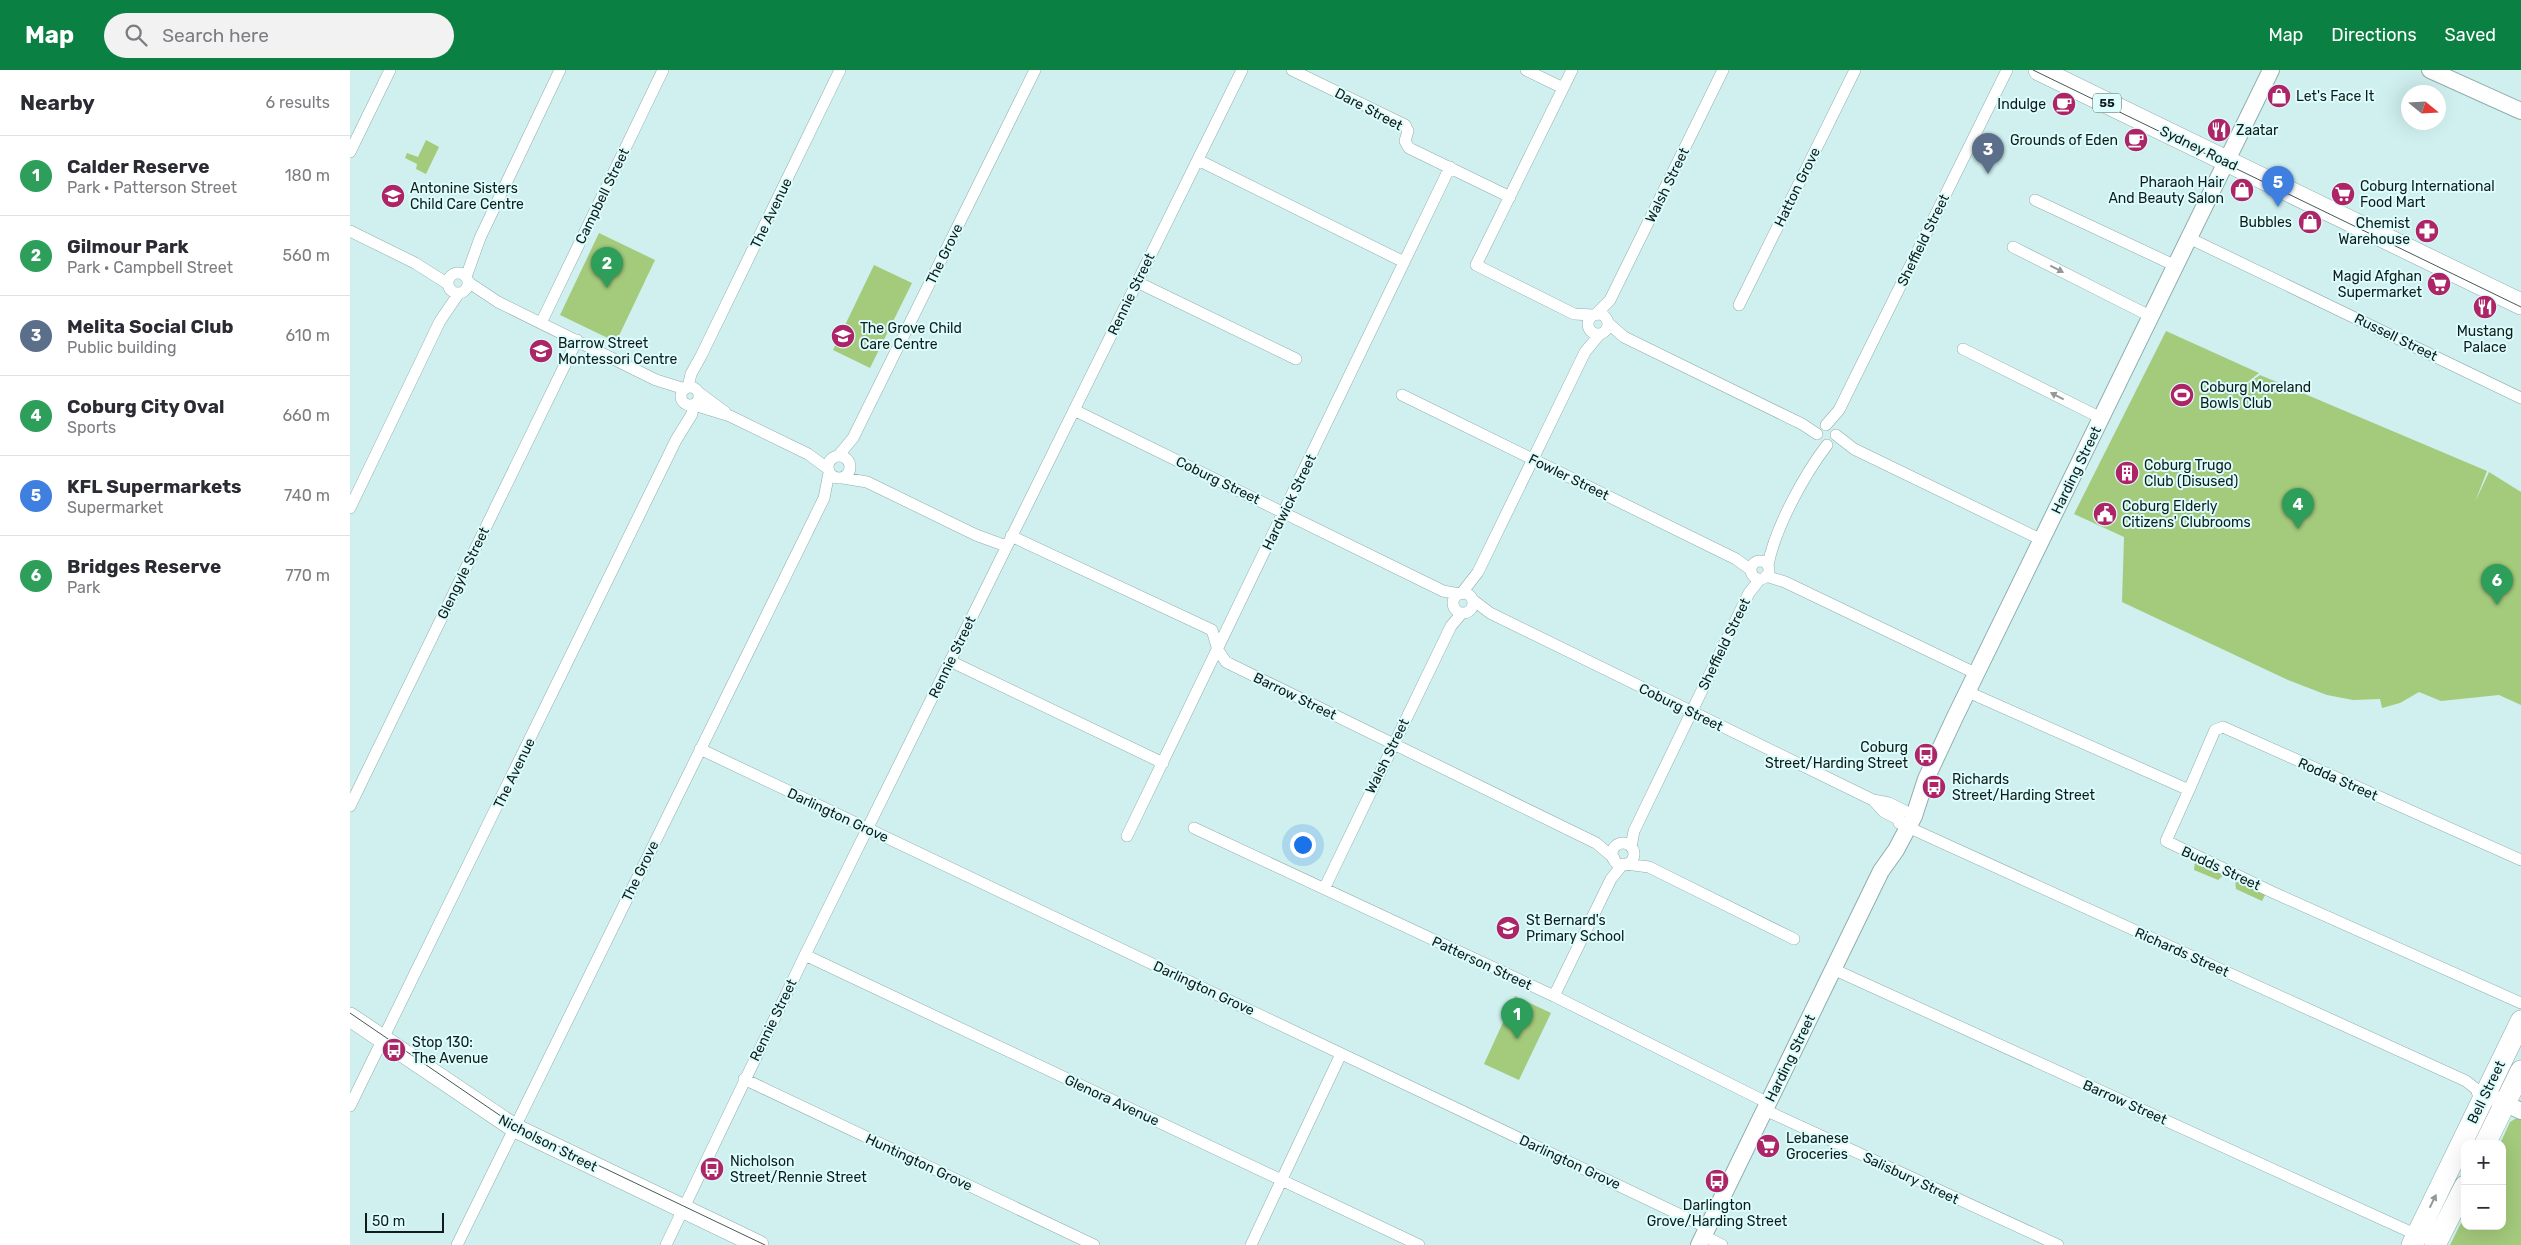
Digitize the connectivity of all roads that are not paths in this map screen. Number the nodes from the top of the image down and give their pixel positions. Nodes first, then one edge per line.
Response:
1 (390, 70) edge
2 (560, 70) edge
3 (663, 70) edge
4 (840, 70) edge
5 (1035, 70) edge
6 (1242, 70) edge
7 (1292, 70) edge
8 (1526, 70) edge
9 (1572, 70) edge
10 (1723, 70) edge
11 (1855, 70) edge
12 (2007, 70) edge
13 (2039, 70) edge
14 (2271, 70) edge
15 (2430, 70) edge
16 (1563, 88) junction
17 (2521, 111) edge
18 (350, 152) edge
19 (1198, 160) junction
20 (2226, 161) junction
21 (1450, 167) junction
22 (1510, 197) junction
23 (2035, 200) dead end
24 (350, 231) edge
25 (2189, 238) junction
26 (2013, 247) dead end
27 (1404, 262) junction
28 (2176, 266) junction
29 (1137, 282) junction
30 (458, 283) junction
31 (1610, 300) junction
32 (2521, 304) edge
33 (1739, 305) dead end
34 (1574, 314) junction
35 (1594, 315) junction
36 (2150, 316) junction
37 (541, 323) junction
38 (1600, 329) junction
39 (577, 340) junction
40 (1963, 349) dead end
41 (1296, 359) dead end
42 (1402, 395) dead end
43 (690, 396) junction
44 (2521, 398) edge
45 (1074, 410) junction
46 (1840, 410) junction
47 (2101, 418) junction
48 (1821, 430) junction
49 (853, 438) junction
50 (1832, 440) junction
51 (1533, 460) junction
52 (1813, 463) junction
53 (831, 464) junction
54 (850, 464) junction
55 (842, 478) junction
56 (868, 482) junction
57 (824, 498) junction
58 (350, 508) edge
59 (1284, 513) junction
60 (2042, 540) junction
61 (1008, 541) junction
62 (1760, 569) junction
63 (1443, 591) junction
64 (1466, 597) junction
65 (1458, 609) junction
66 (1490, 613) junction
67 (1218, 650) junction
68 (950, 662) junction
69 (1977, 674) junction
70 (1968, 692) junction
71 (1691, 712) junction
72 (1393, 744) junction
73 (700, 749) junction
74 (1163, 763) junction
75 (2189, 790) junction
76 (350, 806) edge
77 (1903, 820) junction
78 (1194, 828) dead end
79 (868, 830) junction
80 (1127, 836) dead end
81 (1596, 843) junction
82 (1626, 846) junction
83 (2521, 860) edge
84 (1620, 862) junction
85 (1649, 867) junction
86 (1325, 887) junction
87 (1794, 938) dead end
88 (805, 955) junction
89 (1833, 970) junction
90 (1554, 996) junction
91 (2521, 1003) edge
92 (350, 1017) edge
93 (2521, 1021) edge
94 (383, 1040) junction
95 (1341, 1054) junction
96 (744, 1080) junction
97 (2466, 1081) junction
98 (2488, 1088) junction
99 (2516, 1092) edge
100 (350, 1106) edge
101 (1766, 1107) junction
102 (513, 1127) junction
103 (2487, 1140) edge
104 (1281, 1180) junction
105 (2461, 1194) edge
106 (683, 1208) junction
107 (1704, 1236) edge
108 (2414, 1240) edge
109 (457, 1245) edge
110 (666, 1245) edge
111 (759, 1245) edge
112 (1094, 1245) edge
113 (1251, 1245) edge
114 (1419, 1245) edge
115 (1722, 1245) edge
116 (2058, 1245) edge
117 (2436, 1245) edge

1 - 18 street
2 - 30 street
3 - 37 street, Campbell Street
4 - 43 street, The Avenue
5 - 49 street, The Grove
6 - 19 street, Rennie Street
7 - 21 street, Dare Street
8 - 16 street
9 - 16 street
10 - 31 street, Walsh Street
11 - 33 street, Hatton Grove
12 - 46 street, Sheffield Street
13 - 20 highway, Sydney Road / 55
14 - 20 street, Harding Street
15 - 17 street
16 - 22 street
19 - 27 street
19 - 29 street, Rennie Street
20 - 25 street, Harding Street
20 - 32 highway, Sydney Road / 55
21 - 22 street, Dare Street
21 - 27 street, Hardwick Street
22 - 34 street
23 - 28 street
24 - 30 street
25 - 28 street, Harding Street
25 - 44 street, Russell Street
26 -> 36 street
27 - 59 street, Hardwick Street
28 - 36 street, Harding Street
29 - 41 street
29 - 45 street, Rennie Street
30 - 37 street
30 - 58 street
31 - 35 street, Walsh Street
31 - 38 street, Walsh Street
34 - 35 street
34 - 38 street
35 - 38 street
35 - 38 street
36 - 47 street, Harding Street
37 - 39 street
38 - 48 street
38 - 51 street, Walsh Street
39 - 43 street
39 - 76 street, Glengyle Street
47 -> 40 street
42 - 51 street, Fowler Street
43 - 53 street
43 - 94 street, The Avenue
45 - 59 street, Coburg Street
45 - 61 street, Rennie Street
46 - 48 street, Sheffield Street
46 - 50 street, Sheffield Street
47 - 60 street, Harding Street
48 - 50 street
48 - 50 street
48 - 52 street, Sheffield Street
49 - 53 street, The Grove
49 - 54 street, The Grove
50 - 52 street, Sheffield Street
50 - 60 street
51 - 62 street, Fowler Street
51 - 64 street, Walsh Street
52 - 62 street, Sheffield Street
53 - 54 street
53 - 55 street
53 - 57 street, The Grove
54 - 55 street
54 - 56 street, Barrow Street
55 - 56 street, Barrow Street
55 - 57 street, The Grove
56 - 61 street, Barrow Street
57 - 73 street, The Grove
59 - 63 street, Coburg Street
59 - 67 street, Hardwick Street
60 - 69 street, Harding Street
61 - 67 street, Barrow Street
61 - 68 street, Rennie Street
62 - 69 street, Fowler Street
62 - 71 street, Sheffield Street
63 - 64 street, Coburg Street
63 - 65 street, Coburg Street
64 - 65 street
64 - 65 street
64 - 66 street, Coburg Street
65 - 66 street, Coburg Street
65 - 72 street, Walsh Street
66 - 71 street, Coburg Street
67 - 72 street, Barrow Street
67 - 74 street, Hardwick Street
68 - 74 street
68 - 79 street, Rennie Street
69 - 70 street, Harding Street
70 - 75 street
70 - 77 street, Harding Street
71 - 77 street, Coburg Street
71 - 82 street, Sheffield Street
72 - 81 street, Barrow Street
72 - 86 street, Walsh Street
73 - 79 street, Darlington Grove
73 - 102 street, The Grove
74 - 80 street, Hardwick Street
75 - 83 street, Rodda Street
75 - 91 street, Budds Street
77 - 89 street, Harding Street
77 - 97 street, Richards Street
78 - 86 street, Patterson Street
79 - 88 street, Rennie Street
79 - 95 street, Darlington Grove
81 - 82 street, Barrow Street
81 - 84 street, Barrow Street
82 - 84 street, Sheffield Street
82 - 84 street
82 - 85 street
84 - 85 street
84 - 90 street
85 - 87 street
86 - 90 street, Patterson Street
88 - 96 street, Rennie Street
88 - 104 street, Glenora Avenue
89 - 101 street, Harding Street
89 - 108 street, Barrow Street
90 - 101 street, Patterson Street
92 - 94 main road, Nicholson Street
93 - 98 highway, Bell Street
94 - 100 street, The Avenue
94 - 102 main road, Nicholson Street
95 - 104 street
95 - 107 street, Darlington Grove
96 - 106 street, Rennie Street
96 - 112 street, Huntington Grove
97 - 98 street, Richards Street
97 - 98 street, Richards Street
98 - 99 street
108 -> 98 highway, Bell Street
99 - 103 highway, Bell Street
101 - 107 street, Harding Street
101 - 116 street, Salisbury Street
102 - 106 main road, Nicholson Street
102 - 109 street, The Grove
104 - 113 street
104 - 114 street, Glenora Avenue
105 - 117 highway
106 - 110 street, Rennie Street
106 - 111 main road, Nicholson Street
107 - 115 street, Darlington Grove

